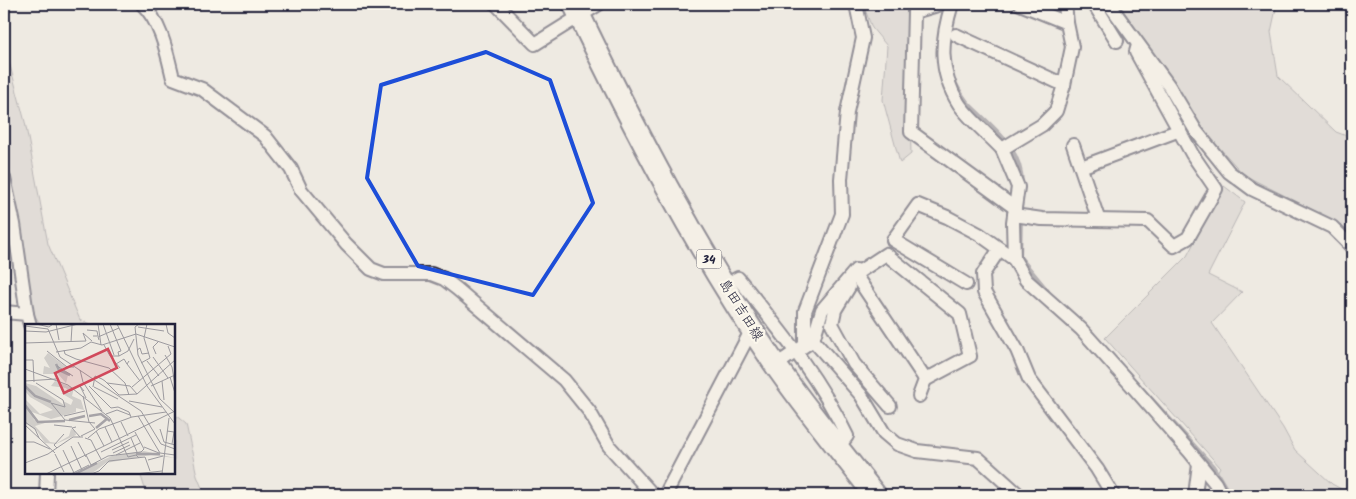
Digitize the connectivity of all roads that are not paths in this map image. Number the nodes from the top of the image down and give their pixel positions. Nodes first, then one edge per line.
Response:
1 (142, 4) edge
2 (496, 4) edge
3 (599, 4) edge
4 (856, 4) edge
5 (941, 4) edge
6 (952, 4) edge
7 (1020, 4) edge
8 (1065, 4) edge
9 (1094, 4) edge
10 (1109, 4) edge
11 (577, 10) edge
12 (1067, 23) junction
13 (956, 35) dead end
14 (1116, 41) dead end
15 (1138, 45) junction
16 (1064, 85) junction
17 (1180, 130) junction
18 (1073, 145) dead end
19 (1003, 149) junction
20 (1081, 168) junction
21 (4, 178) edge
22 (1015, 213) junction
23 (1098, 218) junction
24 (892, 240) junction
25 (1352, 247) edge
26 (999, 250) junction
27 (1014, 259) junction
28 (851, 276) junction
29 (966, 284) dead end
30 (725, 285) junction
31 (4, 312) edge
32 (29, 320) edge
33 (752, 329) junction
34 (794, 353) junction
35 (924, 380) junction
36 (919, 396) dead end
37 (890, 406) dead end
38 (1199, 464) junction
39 (47, 474) edge
40 (46, 495) edge
41 (653, 495) edge
42 (665, 495) edge
43 (875, 495) edge
44 (1019, 495) edge
45 (1112, 495) edge
46 (1195, 495) edge
47 (1222, 495) edge

1 - 41 street
2 - 11 street
3 - 11 street
4 - 34 street
5 - 22 street
6 - 19 street
7 - 12 street
8 - 12 street
9 - 14 street
10 - 15 street
11 - 30 main road, 島田吉田線 / 34
12 - 16 street
13 - 16 street
15 - 17 street
15 - 25 street
16 - 19 street
17 - 20 street
17 - 23 street
18 - 20 street
19 - 22 street
20 - 23 street
21 - 32 street
22 - 23 street
22 - 27 street
24 - 26 street
24 - 28 street
24 - 29 street
26 - 27 street
26 - 45 street
27 - 38 street
28 - 34 street
28 - 35 street
28 - 35 street
28 - 37 street
30 - 33 main road, 島田吉田線 / 34
30 - 34 street
31 - 32 street
33 - 34 main road, 島田吉田線 / 34
33 - 42 street
34 - 43 main road, 島田吉田線 / 34
34 - 44 street
35 - 36 street
38 - 46 street
38 - 47 street
39 - 40 street

